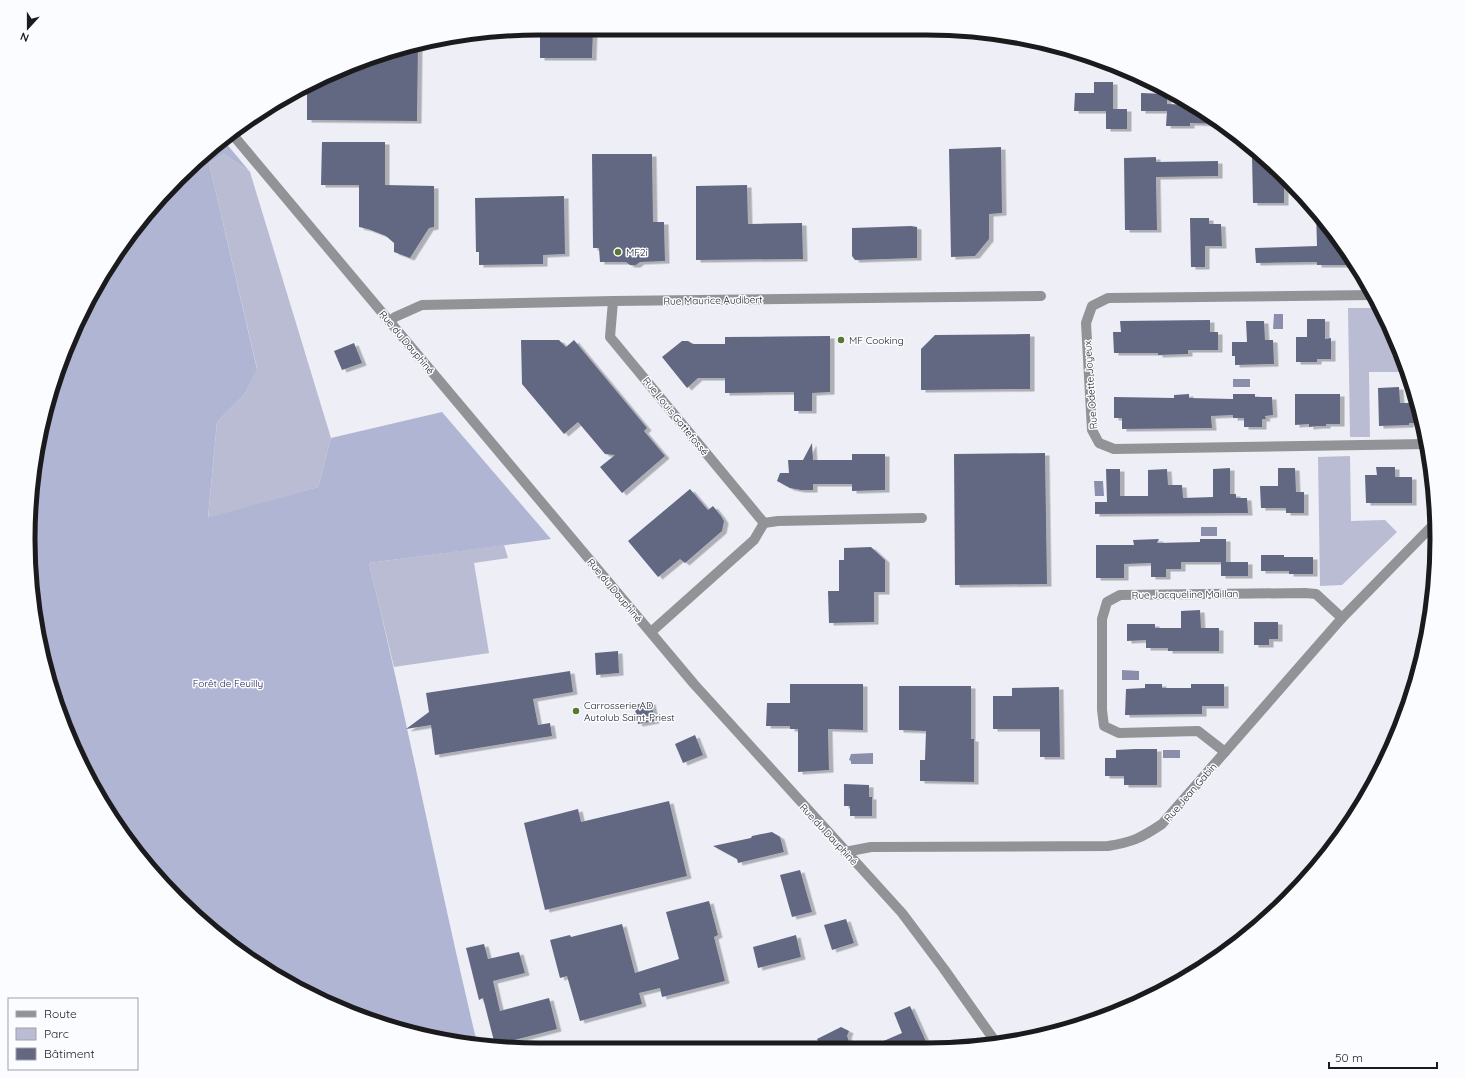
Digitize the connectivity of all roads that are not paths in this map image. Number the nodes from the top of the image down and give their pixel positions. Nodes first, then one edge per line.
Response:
1 (235, 137) edge
2 (1366, 295) edge
3 (1041, 296) dead end
4 (613, 301) junction
5 (390, 322) junction
6 (1421, 444) edge
7 (922, 518) dead end
8 (764, 523) junction
9 (1430, 528) edge
10 (1342, 618) junction
11 (651, 632) junction
12 (1225, 752) junction
13 (846, 852) junction
14 (993, 1039) edge

1 - 5 street, Rue du Dauphiné
2 - 6 street, Rue Odette Joyeux
3 - 4 street, Rue Maurice Audibert
4 - 5 street, Rue Maurice Audibert
4 - 8 street, Rue Louis Gattefossé
5 - 11 street, Rue du Dauphiné
7 - 8 street
8 - 11 street
9 - 10 street, Rue Jean Gabin
10 - 12 street, Rue Jean Gabin
10 - 12 street, Rue Jacqueline Maillan
11 - 13 street, Rue du Dauphiné
12 - 13 street, Rue Jean Gabin
13 - 14 street, Rue du Dauphiné

